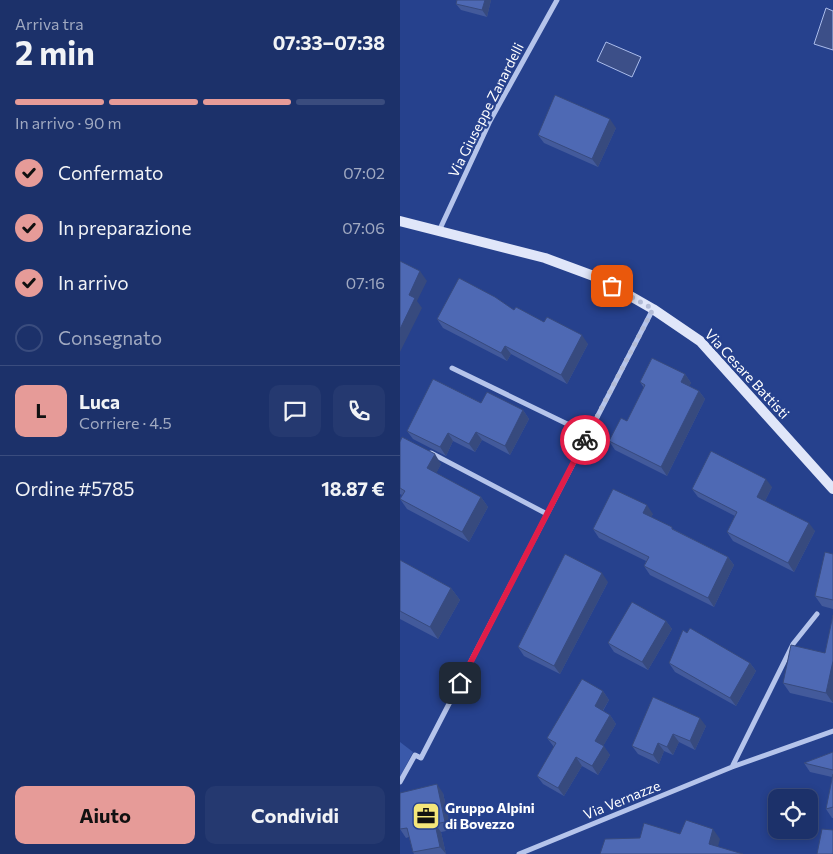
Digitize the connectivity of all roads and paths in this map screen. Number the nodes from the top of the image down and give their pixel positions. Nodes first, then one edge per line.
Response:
1 (557, 0) edge
2 (400, 222) edge
3 (438, 231) junction
4 (653, 309) junction
5 (452, 368) dead end
6 (588, 434) junction
7 (426, 450) edge
8 (833, 489) edge
9 (547, 514) junction
10 (817, 614) edge
11 (833, 731) edge
12 (732, 767) junction
13 (400, 782) edge
14 (519, 854) edge

1 - 3 street, Via Giuseppe Zanardelli
2 - 3 street, Via Cesare Battisti
3 - 4 street, Via Cesare Battisti
4 - 6 street
4 - 8 street, Via Cesare Battisti
5 - 6 street
6 - 9 street
7 - 9 street
9 - 13 street
10 - 12 street
11 - 12 street, Via Vernazze
12 - 14 street, Via Vernazze

